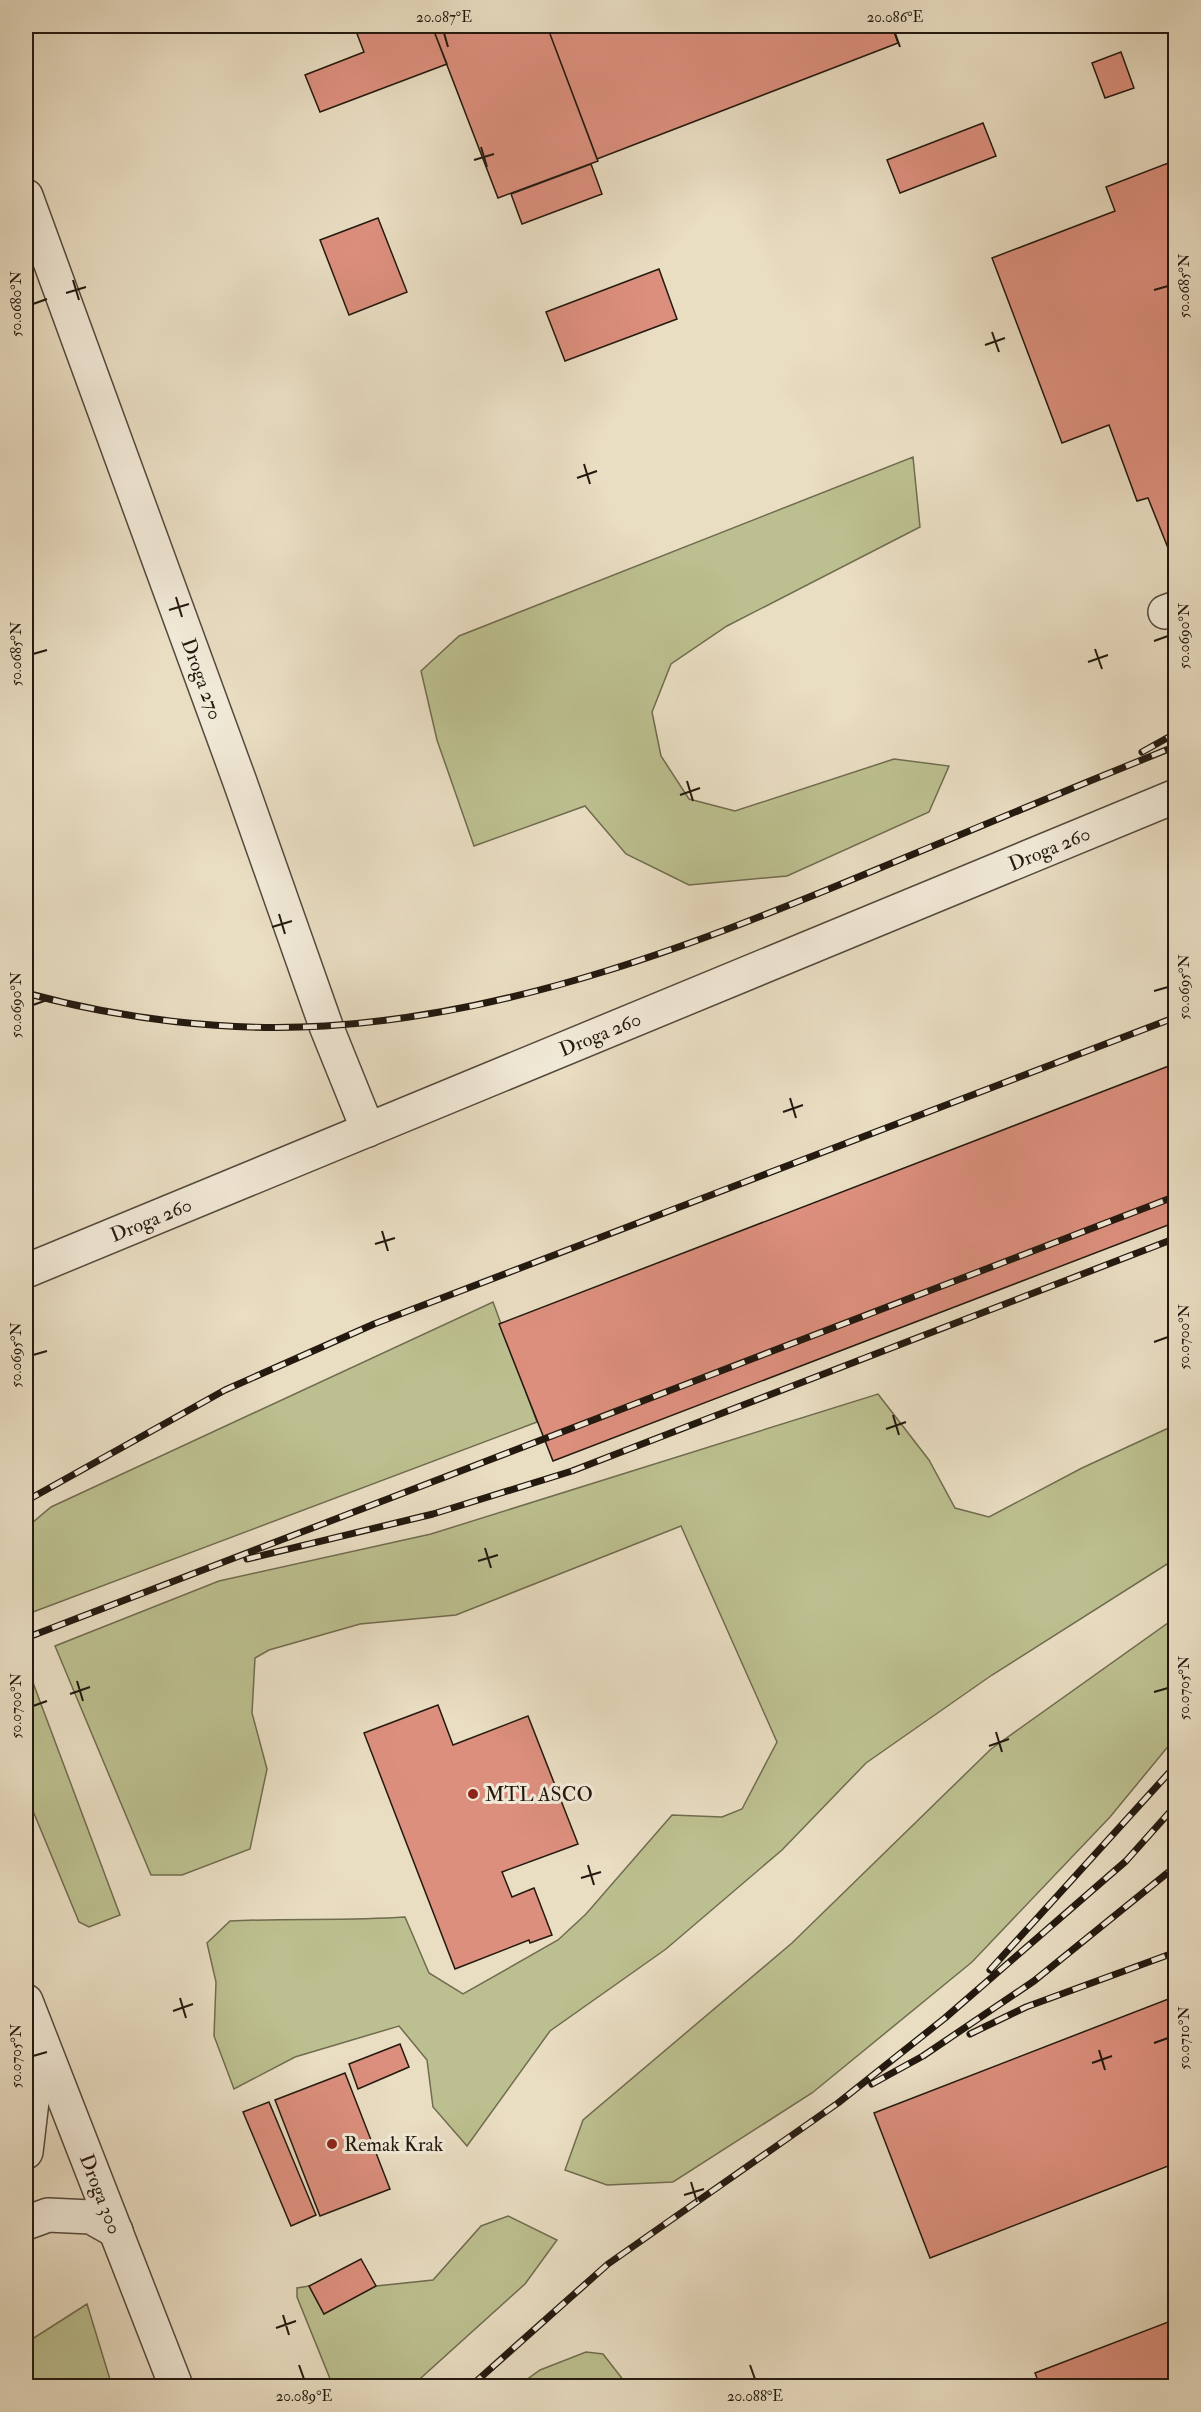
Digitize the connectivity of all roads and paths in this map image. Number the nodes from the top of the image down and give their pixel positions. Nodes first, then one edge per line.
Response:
1 (26, 196) edge
2 (1176, 796) edge
3 (368, 1130) junction
4 (26, 1271) edge
5 (26, 2001) edge
6 (39, 2037) junction
7 (26, 2152) edge
8 (26, 2223) edge
9 (116, 2231) junction
10 (176, 2386) edge

1 - 3 lane, Droga 270
2 - 3 lane, Droga 260
3 - 4 lane, Droga 260
5 - 6 lane, Droga 300
6 - 7 lane
6 - 9 lane, Droga 300
8 - 9 lane
9 - 10 lane, Droga 300

